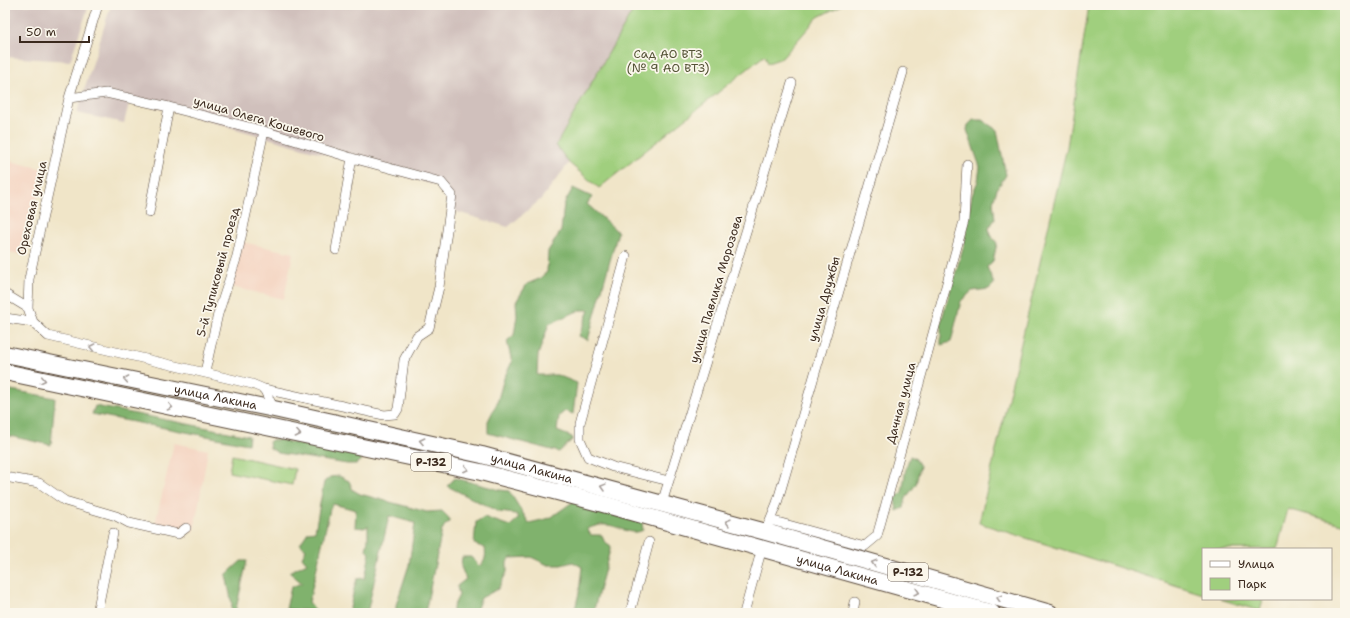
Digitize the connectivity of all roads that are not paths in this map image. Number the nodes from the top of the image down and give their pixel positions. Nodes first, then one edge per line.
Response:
1 (98, 5) edge
2 (902, 72) dead end
3 (792, 83) dead end
4 (69, 98) junction
5 (169, 107) junction
6 (264, 131) junction
7 (352, 158) junction
8 (967, 164) dead end
9 (149, 213) dead end
10 (336, 250) dead end
11 (626, 256) dead end
12 (5, 294) edge
13 (28, 308) junction
14 (5, 318) edge
15 (33, 322) junction
16 (5, 354) edge
17 (5, 372) edge
18 (205, 372) junction
19 (264, 389) junction
20 (274, 409) junction
21 (395, 414) joint
22 (5, 477) edge
23 (669, 481) junction
24 (662, 503) junction
25 (768, 526) junction
26 (186, 528) dead end
27 (113, 533) dead end
28 (649, 542) dead end
29 (762, 548) junction
30 (855, 602) dead end
31 (97, 613) edge
32 (630, 613) edge
33 (744, 613) edge
34 (853, 613) edge
35 (992, 613) edge
36 (1050, 613) edge

1 - 4 street, Ореховая улица
2 - 25 street, улица Дружбы
3 - 23 street, улица Павлика Морозова
4 - 5 street, улица Олега Кошевого
4 - 13 street, Ореховая улица
5 - 6 street, улица Олега Кошевого
5 - 9 street
6 - 7 street, улица Олега Кошевого
6 - 18 street, 5-й Тупиковый проезд
7 - 10 street
7 - 21 street, улица Олега Кошевого
8 - 25 street, Дачная улица
11 - 23 street
12 - 13 street
13 - 15 street, Ореховая улица
14 - 15 street
18 -> 15 street, Ореховая улица
20 -> 16 highway, улица Лакина / Р-132
17 -> 29 highway, улица Лакина / Р-132
18 - 19 street, Ореховая улица
19 - 20 street
19 - 21 street, Ореховая улица
24 -> 20 highway, улица Лакина / Р-132
22 - 26 street
23 - 24 street, улица Павлика Морозова
25 -> 24 highway, улица Лакина / Р-132
36 -> 25 highway, улица Лакина / Р-132
27 - 31 street
28 - 32 street
29 - 33 street
29 -> 35 highway, улица Лакина / Р-132
30 - 34 street

